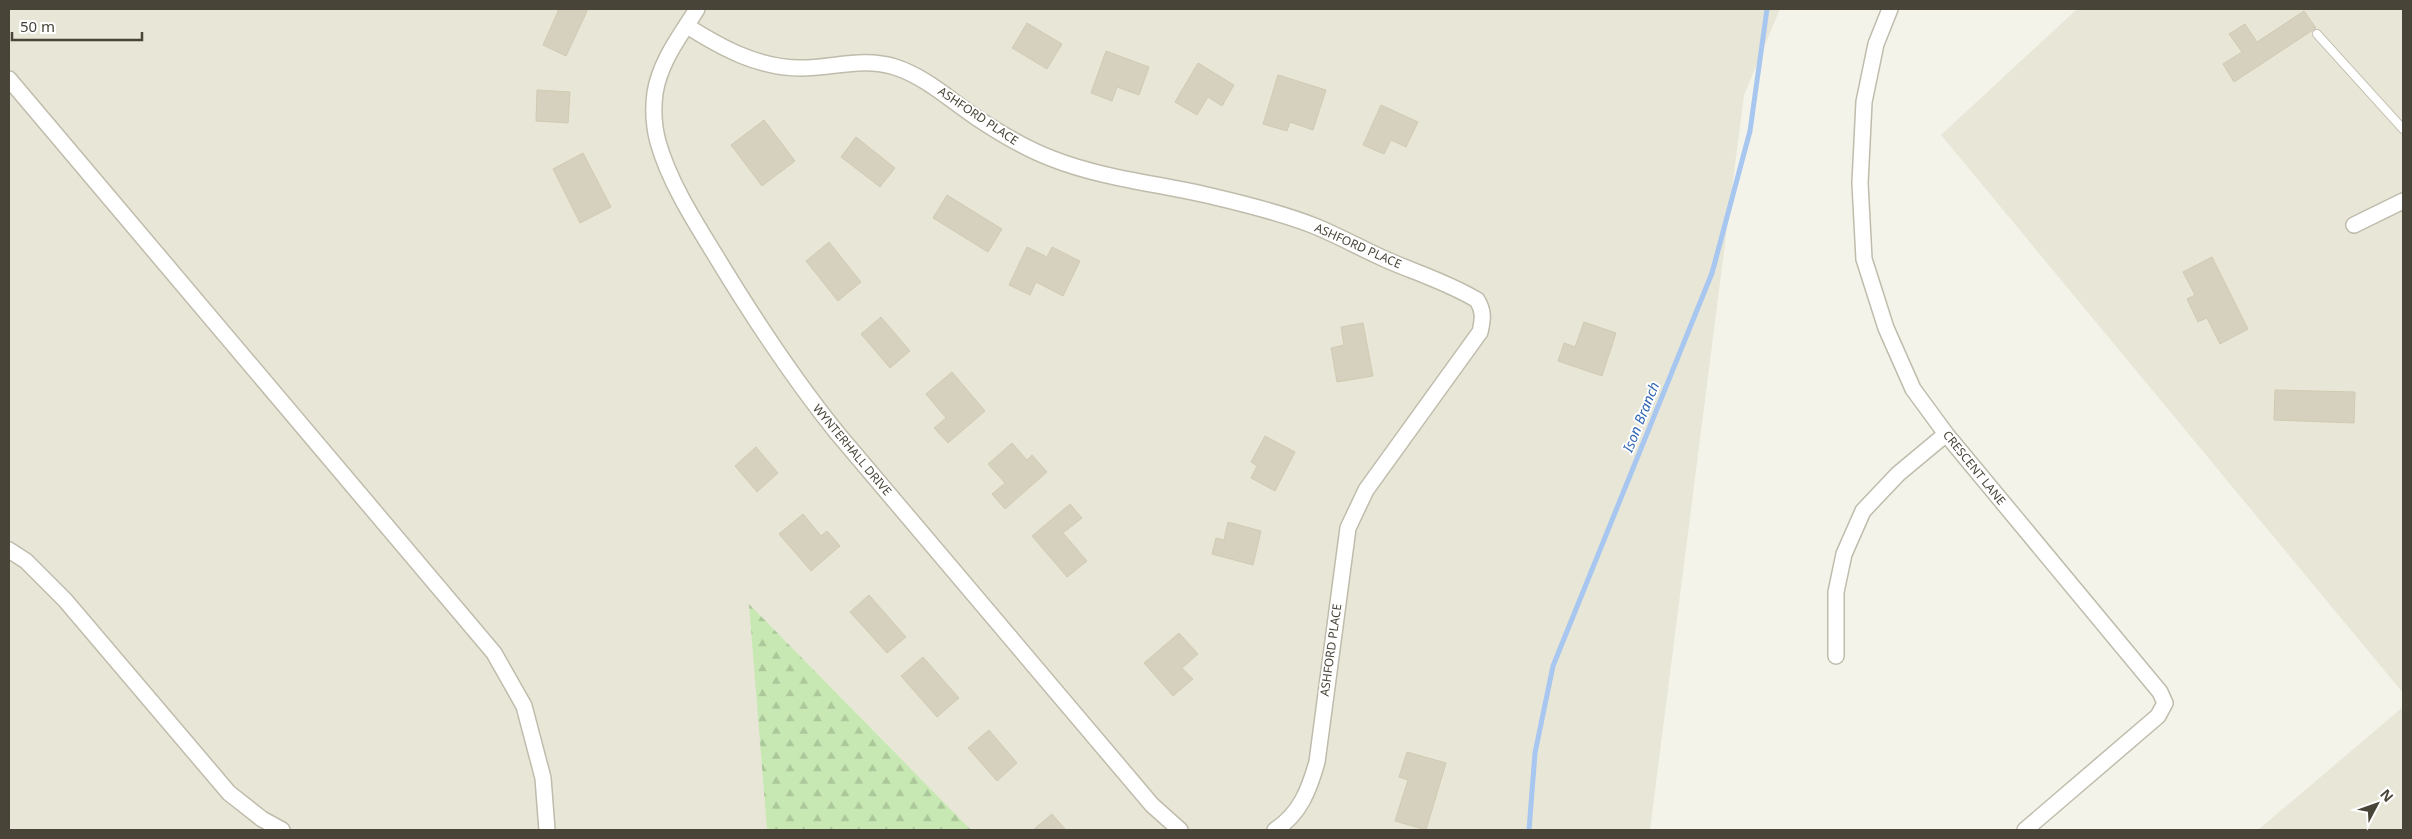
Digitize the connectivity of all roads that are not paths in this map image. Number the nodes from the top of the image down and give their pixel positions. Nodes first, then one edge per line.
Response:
1 (697, 9) edge
2 (1890, 9) edge
3 (687, 26) junction
4 (2317, 34) dead end
5 (9, 79) edge
6 (2403, 129) edge
7 (2403, 201) edge
8 (2354, 225) dead end
9 (1946, 434) junction
10 (9, 550) edge
11 (1836, 656) dead end
12 (282, 830) edge
13 (547, 830) edge
14 (1180, 830) edge
15 (1275, 830) edge
16 (2025, 830) edge

1 - 3 street, WYNTERHALL DRIVE
2 - 9 street, CRESCENT LANE
3 - 14 street, WYNTERHALL DRIVE
3 - 15 street, ASHFORD PLACE
4 - 6 lane
5 - 13 street
7 - 8 street
9 - 11 street
9 - 16 street, CRESCENT LANE
10 - 12 street

